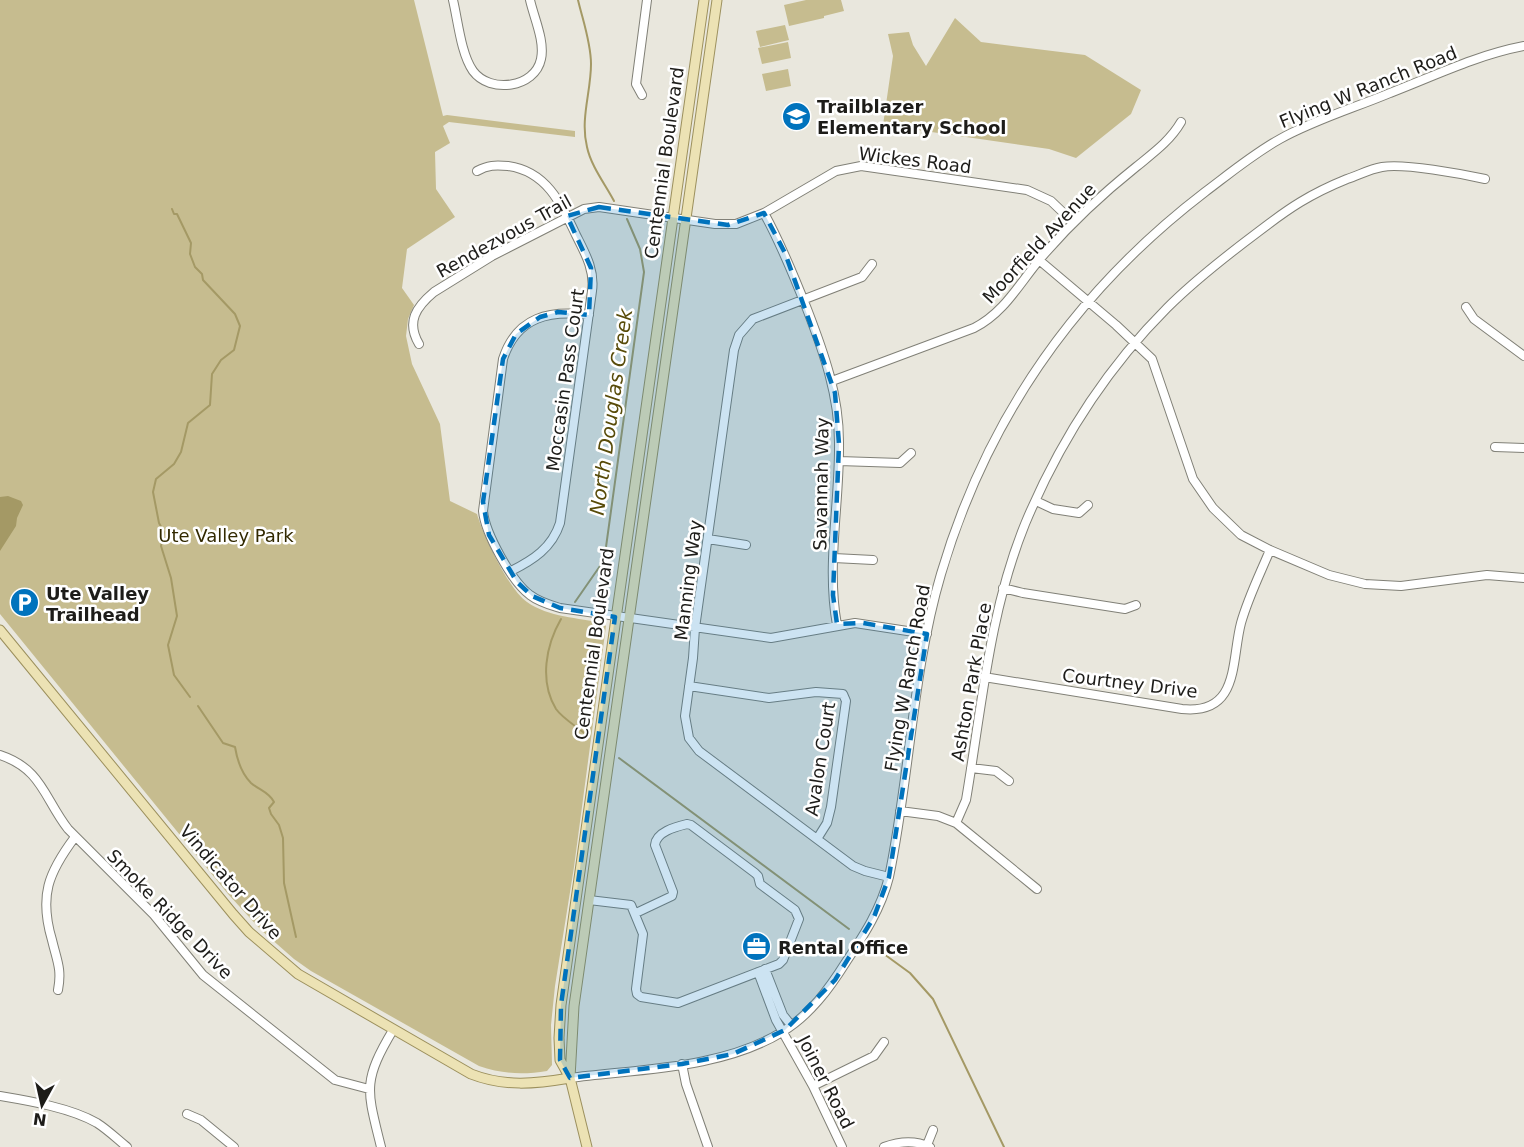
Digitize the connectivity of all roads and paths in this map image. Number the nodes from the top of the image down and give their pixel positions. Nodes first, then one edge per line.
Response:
1 (453, 0) edge
2 (530, 0) edge
3 (647, 0) edge
4 (704, 0) edge
5 (717, 0) edge
6 (635, 17) dead end
7 (645, 18) junction
8 (1524, 46) edge
9 (642, 95) dead end
10 (1181, 122) dead end
11 (477, 171) dead end
12 (1485, 179) dead end
13 (764, 213) junction
14 (567, 216) junction
15 (672, 218) junction
16 (685, 220) junction
17 (1073, 222) junction
18 (1040, 260) junction
19 (872, 264) dead end
20 (803, 299) junction
21 (1087, 301) junction
22 (1466, 307) dead end
23 (589, 315) junction
24 (1136, 343) junction
25 (419, 344) dead end
26 (1524, 356) edge
27 (832, 381) junction
28 (1495, 447) dead end
29 (1524, 448) edge
30 (910, 453) dead end
31 (839, 461) junction
32 (1036, 501) junction
33 (1088, 505) dead end
34 (708, 539) junction
35 (746, 545) dead end
36 (1270, 550) junction
37 (834, 558) junction
38 (873, 560) dead end
39 (511, 571) junction
40 (1524, 578) edge
41 (1003, 588) junction
42 (1136, 605) dead end
43 (615, 617) junction
44 (629, 618) junction
45 (837, 625) junction
46 (695, 628) junction
47 (0, 630) edge
48 (927, 634) junction
49 (984, 677) junction
50 (689, 686) junction
51 (0, 755) edge
52 (971, 768) junction
53 (1009, 781) dead end
54 (900, 811) junction
55 (956, 823) junction
56 (75, 837) junction
57 (817, 839) junction
58 (889, 877) junction
59 (1037, 889) dead end
60 (589, 900) junction
61 (636, 913) junction
62 (761, 971) junction
63 (58, 990) dead end
64 (791, 1025) junction
65 (393, 1030) junction
66 (783, 1032) junction
67 (884, 1042) dead end
68 (682, 1064) junction
69 (570, 1078) junction
70 (813, 1086) junction
71 (369, 1089) junction
72 (0, 1096) edge
73 (188, 1114) dead end
74 (933, 1130) dead end
75 (929, 1146) edge
76 (127, 1147) edge
77 (234, 1147) edge
78 (381, 1147) edge
79 (587, 1147) edge
80 (708, 1147) edge
81 (842, 1147) edge
82 (884, 1147) edge

1 - 2 street
3 - 7 street
4 - 15 main road, Centennial Boulevard
5 - 16 main road, Centennial Boulevard
6 - 7 street
7 - 9 street
8 - 21 street, Flying W Ranch Road
10 - 17 street, Moorfield Avenue
11 - 14 street, Moccasin Pass Court
12 - 24 street, Ashton Park Place
13 - 16 street, Wickes Road
13 - 17 street, Wickes Road
13 - 20 street, Savannah Way
14 - 15 street, Rendezvous Trail
14 - 23 street, Moccasin Pass Court
14 - 25 street, Rendezvous Trail
15 - 16 street, Rendezvous Trail
15 - 43 main road, Centennial Boulevard
16 - 44 main road, Centennial Boulevard
17 - 18 street, Moorfield Avenue
18 - 21 street
18 - 27 street, Moorfield Avenue
19 - 20 street, Manning Way
20 - 27 street, Savannah Way
20 - 34 street, Manning Way
21 - 24 street
21 - 48 street, Flying W Ranch Road
22 - 26 street
23 - 39 street, Moccasin Pass Court
23 - 39 street
24 - 32 street, Ashton Park Place
24 - 36 street
27 - 31 street, Savannah Way
28 - 29 street
30 - 31 street
31 - 37 street, Savannah Way
32 - 33 street
32 - 41 street, Ashton Park Place
34 - 35 street
34 - 46 street, Manning Way
36 - 40 street
36 - 49 street, Courtney Drive
37 - 38 street
37 - 45 street, Savannah Way
39 - 43 street
41 - 42 street
41 - 49 street, Ashton Park Place
43 - 44 street
43 - 69 main road, Centennial Boulevard
44 - 46 street
44 - 60 main road, Centennial Boulevard
45 - 46 street
45 - 48 street
46 - 50 street, Manning Way
47 - 65 main road, Vindicator Drive
48 - 54 street, Flying W Ranch Road
49 - 52 street, Ashton Park Place
50 - 57 street, Manning Way
50 - 57 street, Avalon Court
51 - 56 street, Smoke Ridge Drive
52 - 53 street
52 - 55 street, Ashton Park Place
54 - 55 street
54 - 58 street, Flying W Ranch Road
55 - 59 street
56 - 63 street
56 - 71 street, Smoke Ridge Drive
57 - 58 street, Manning Way
58 - 64 street, Flying W Ranch Road
60 - 61 street
60 - 69 main road, Centennial Boulevard
61 - 62 street
61 - 62 street
62 - 64 street
62 - 66 street, Joiner Road
64 - 66 street, Flying W Ranch Road
65 - 69 main road, Vindicator Drive
65 - 71 street
66 - 68 street, Flying W Ranch Road
66 - 70 street, Joiner Road
67 - 70 street
68 - 69 street, Flying W Ranch Road
68 - 80 street
69 - 79 main road, Centennial Boulevard
70 - 81 street, Joiner Road
71 - 78 street
72 - 76 street
73 - 77 street
74 - 75 street
75 - 82 street

